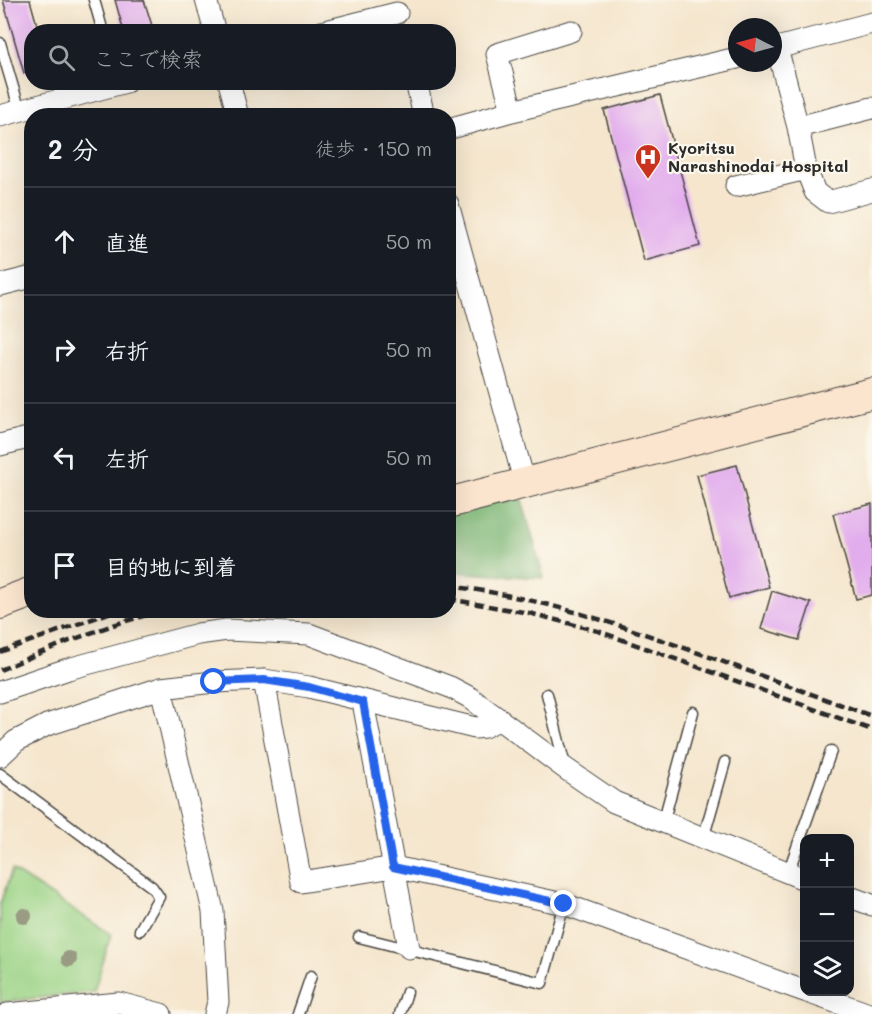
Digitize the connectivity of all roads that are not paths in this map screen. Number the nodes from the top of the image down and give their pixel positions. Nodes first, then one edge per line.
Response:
1 (94, 0) edge
2 (206, 0) edge
3 (397, 15) edge
4 (872, 23) edge
5 (101, 24) edge
6 (213, 24) edge
7 (357, 24) edge
8 (570, 31) dead end
9 (0, 43) edge
10 (782, 47) edge
11 (728, 60) edge
12 (782, 72) edge
13 (95, 90) edge
14 (231, 90) edge
15 (418, 90) edge
16 (28, 108) edge
17 (236, 108) edge
18 (422, 108) edge
19 (872, 108) edge
20 (512, 111) junction
21 (10, 113) edge
22 (456, 127) edge
23 (798, 127) junction
24 (806, 169) junction
25 (736, 186) dead end
26 (872, 190) edge
27 (456, 233) edge
28 (24, 279) edge
29 (0, 285) edge
30 (872, 393) edge
31 (24, 439) edge
32 (0, 445) edge
33 (525, 484) junction
34 (456, 501) edge
35 (24, 595) edge
36 (0, 604) edge
37 (264, 680) junction
38 (161, 688) junction
39 (0, 692) edge
40 (547, 694) dead end
41 (363, 702) junction
42 (693, 712) dead end
43 (500, 719) junction
44 (831, 751) dead end
45 (0, 756) edge
46 (725, 762) dead end
47 (566, 769) junction
48 (0, 774) edge
49 (663, 823) junction
50 (703, 838) junction
51 (393, 867) junction
52 (796, 876) edge
53 (854, 899) edge
54 (564, 904) junction
55 (872, 905) edge
56 (140, 930) dead end
57 (359, 937) dead end
58 (409, 948) junction
59 (311, 976) dead end
60 (800, 989) edge
61 (407, 992) dead end
62 (820, 996) edge
63 (150, 1012) edge
64 (7, 1014) edge
65 (215, 1014) edge
66 (298, 1014) edge
67 (400, 1014) edge
68 (869, 1014) edge

1 - 5 lane
2 - 6 street
3 - 7 street
4 - 10 street
8 - 20 street
9 - 21 lane
11 - 20 street
12 - 23 street
13 - 16 street
14 - 17 street
15 - 18 street
19 - 23 street
20 - 22 street
23 - 24 street
24 - 25 street
24 - 26 street
27 - 33 street
28 - 29 street
30 - 33 street
31 - 32 street
33 - 34 street
35 - 36 street
37 - 38 street
37 - 41 street
37 - 51 street
38 - 45 street
38 - 65 street
39 - 43 street
40 - 47 lane
41 - 43 street
41 - 51 street
42 - 49 lane
43 - 47 street
44 - 52 lane
46 - 50 lane
47 - 49 street
48 - 56 lane
49 - 50 street
50 - 52 street
51 - 54 street
51 - 58 street
53 - 55 street
54 - 58 lane
54 - 60 street
57 - 58 lane
59 - 66 lane
61 - 67 lane
62 - 68 street
63 - 64 street

